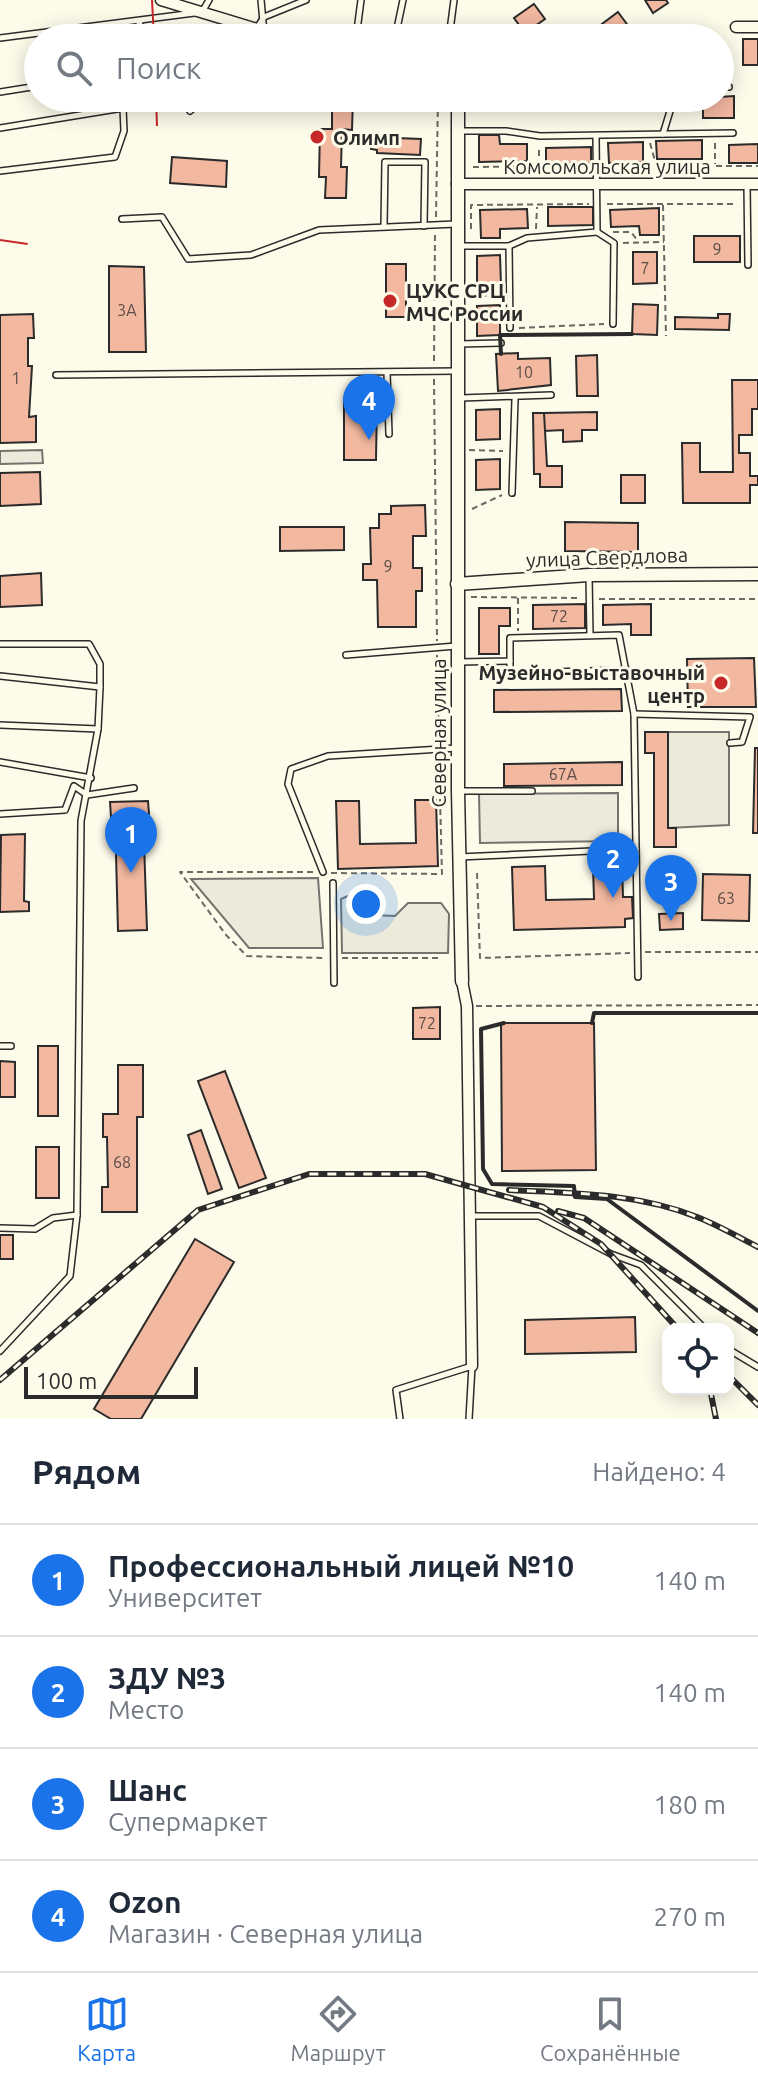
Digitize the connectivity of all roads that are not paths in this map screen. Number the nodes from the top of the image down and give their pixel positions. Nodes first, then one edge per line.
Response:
1 (164, 0) edge
2 (209, 0) edge
3 (261, 0) edge
4 (306, 0) edge
5 (361, 0) edge
6 (403, 0) edge
7 (454, 0) edge
8 (202, 12) junction
9 (264, 17) junction
10 (140, 21) junction
11 (115, 24) edge
12 (139, 24) edge
13 (236, 24) edge
14 (265, 24) edge
15 (358, 24) edge
16 (398, 24) edge
17 (451, 24) edge
18 (736, 27) dead end
19 (758, 27) edge
20 (24, 35) edge
21 (0, 38) edge
22 (24, 88) edge
23 (0, 92) edge
24 (98, 112) edge
25 (123, 112) edge
26 (457, 112) edge
27 (670, 112) edge
28 (0, 128) edge
29 (458, 131) junction
30 (733, 133) dead end
31 (663, 134) junction
32 (596, 137) junction
33 (0, 171) edge
34 (598, 182) junction
35 (457, 184) junction
36 (752, 184) edge
37 (122, 219) dead end
38 (457, 224) junction
39 (384, 226) junction
40 (424, 226) junction
41 (597, 232) junction
42 (464, 246) junction
43 (509, 246) junction
44 (748, 265) dead end
45 (613, 324) road end
46 (510, 328) road end
47 (501, 343) dead end
48 (458, 344) junction
49 (459, 371) junction
50 (387, 373) junction
51 (56, 375) dead end
52 (551, 395) dead end
53 (460, 398) junction
54 (515, 399) junction
55 (389, 434) dead end
56 (512, 493) road end
57 (758, 574) edge
58 (589, 575) junction
59 (462, 584) junction
60 (590, 635) junction
61 (0, 644) edge
62 (457, 646) junction
63 (346, 655) dead end
64 (510, 661) junction
65 (458, 662) junction
66 (627, 670) junction
67 (0, 676) edge
68 (100, 687) junction
69 (634, 714) junction
70 (758, 716) edge
71 (750, 717) junction
72 (0, 725) edge
73 (98, 729) junction
74 (730, 743) dead end
75 (458, 748) junction
76 (0, 762) edge
77 (91, 778) junction
78 (134, 788) dead end
79 (458, 791) junction
80 (532, 791) dead end
81 (87, 795) junction
82 (0, 814) edge
83 (636, 849) junction
84 (458, 857) junction
85 (323, 872) road end
86 (333, 883) dead end
87 (638, 977) dead end
88 (462, 981) joint
89 (334, 983) dead end
90 (0, 1046) edge
91 (11, 1046) dead end
92 (77, 1215) junction
93 (468, 1216) junction
94 (0, 1228) edge
95 (699, 1323) edge
96 (0, 1351) edge
97 (734, 1353) edge
98 (472, 1366) junction
99 (758, 1367) edge
100 (400, 1419) edge
101 (469, 1419) edge

1 - 8 street
2 - 8 lane
3 - 9 lane
4 - 9 lane
5 - 15 lane
6 - 16 lane
7 - 17 lane
8 - 10 lane
8 - 13 street
9 - 14 lane
10 - 11 lane
10 - 12 lane
18 - 19 street
20 - 21 lane
22 - 23 lane
24 - 28 lane
25 - 33 lane
26 - 29 street, Северная улица
27 - 31 lane
29 - 32 lane
29 - 35 street, Северная улица
30 - 31 lane
31 - 32 lane
32 - 34 lane
34 - 35 street, Комсомольская улица
34 - 36 street, Комсомольская улица
34 - 41 lane
35 - 38 street, Северная улица
36 - 44 lane
37 - 39 lane
38 - 40 lane
38 - 42 street, Северная улица
39 - 40 lane
39 - 40 lane
41 - 43 lane
41 - 45 lane
42 - 43 lane
42 - 48 street, Северная улица
43 - 46 lane
47 - 48 lane
48 - 49 street, Северная улица
49 - 50 lane
49 - 53 street, Северная улица
50 - 51 lane
50 - 55 lane
52 - 54 lane
53 - 54 lane
53 - 59 street, Северная улица
54 - 56 lane
57 - 58 street, улица Свердлова
58 - 59 street, улица Свердлова
58 - 60 lane
59 - 62 street, Северная улица
60 - 64 lane
60 - 66 lane
61 - 68 lane
62 - 63 lane
62 - 65 street, Северная улица
64 - 65 lane
64 - 66 lane
65 - 75 street, Северная улица
66 - 69 lane
67 - 68 lane
68 - 73 lane
69 - 71 lane
69 - 83 lane
70 - 71 lane
71 - 74 lane
72 - 73 lane
73 - 77 lane
75 - 79 street, Северная улица
75 - 85 lane
76 - 77 lane
77 - 81 lane
78 - 81 lane
79 - 80 lane
79 - 84 street, Северная улица
81 - 82 lane
81 - 92 lane
83 - 84 lane
83 - 87 lane
84 - 88 street, Северная улица
86 - 89 lane
88 - 93 street, Северная улица
90 - 91 lane
92 - 94 lane
92 - 96 lane
93 - 95 lane
93 - 98 street, Северная улица
97 - 99 lane
98 - 100 lane
98 - 101 lane

